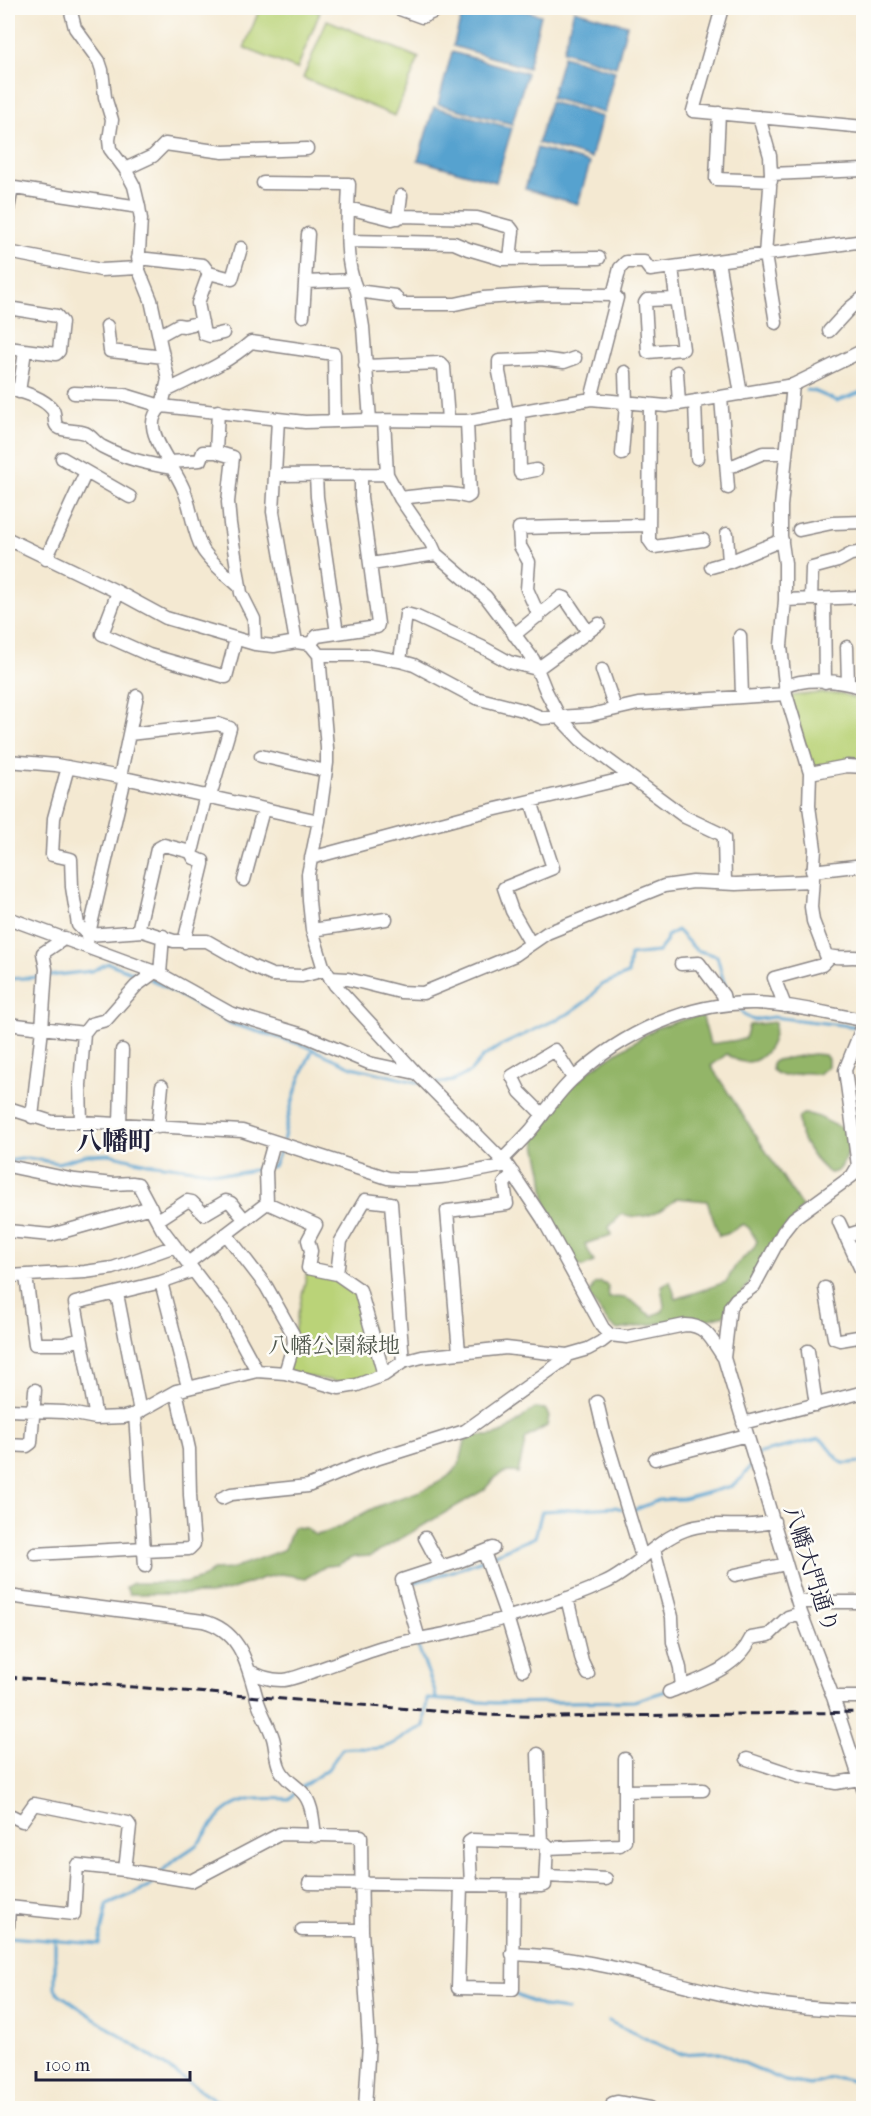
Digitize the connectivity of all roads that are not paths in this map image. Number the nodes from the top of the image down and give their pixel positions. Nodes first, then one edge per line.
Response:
1 (70, 8) edge
2 (397, 8) edge
3 (435, 8) edge
4 (722, 8) edge
5 (718, 113) junction
6 (759, 117) junction
7 (864, 127) edge
8 (307, 149) dead end
9 (125, 169) junction
10 (864, 170) edge
11 (771, 178) junction
12 (263, 183) dead end
13 (10, 188) edge
14 (401, 196) dead end
15 (139, 207) junction
16 (348, 208) junction
17 (8, 209) edge
18 (398, 218) junction
19 (308, 234) dead end
20 (864, 240) edge
21 (348, 241) junction
22 (241, 248) dead end
23 (8, 252) edge
24 (765, 255) junction
25 (598, 258) dead end
26 (510, 259) junction
27 (718, 261) junction
28 (138, 263) junction
29 (672, 268) junction
30 (209, 273) junction
31 (306, 282) junction
32 (355, 285) junction
33 (613, 295) junction
34 (864, 297) edge
35 (676, 299) junction
36 (8, 308) edge
37 (303, 316) dead end
38 (202, 322) junction
39 (776, 322) dead end
40 (106, 326) dead end
41 (829, 331) dead end
42 (222, 333) dead end
43 (160, 335) junction
44 (8, 348) edge
45 (864, 350) edge
46 (25, 351) junction
47 (164, 357) junction
48 (575, 358) dead end
49 (365, 366) junction
50 (626, 372) dead end
51 (677, 372) dead end
52 (793, 385) junction
53 (13, 390) edge
54 (166, 391) junction
55 (74, 393) dead end
56 (741, 394) junction
57 (721, 397) junction
58 (591, 399) junction
59 (694, 401) junction
60 (626, 404) junction
61 (679, 404) junction
62 (162, 406) junction
63 (650, 406) junction
64 (218, 411) junction
65 (513, 412) junction
66 (278, 419) junction
67 (370, 420) junction
68 (384, 420) junction
69 (448, 420) junction
70 (467, 421) junction
71 (335, 422) junction
72 (216, 452) junction
73 (786, 453) junction
74 (622, 454) dead end
75 (62, 458) dead end
76 (697, 458) dead end
77 (172, 465) junction
78 (727, 466) junction
79 (536, 470) dead end
80 (86, 472) junction
81 (361, 474) junction
82 (387, 474) junction
83 (275, 475) junction
84 (316, 475) junction
85 (729, 488) dead end
86 (130, 496) dead end
87 (400, 498) junction
88 (864, 522) edge
89 (649, 525) junction
90 (799, 530) dead end
91 (727, 534) dead end
92 (8, 539) edge
93 (703, 540) dead end
94 (782, 540) junction
95 (864, 552) edge
96 (436, 554) junction
97 (46, 559) junction
98 (729, 562) junction
99 (371, 564) junction
100 (711, 567) dead end
101 (239, 586) junction
102 (118, 592) junction
103 (864, 597) edge
104 (818, 599) junction
105 (785, 600) junction
106 (539, 616) junction
107 (599, 624) dead end
108 (588, 632) junction
109 (337, 633) junction
110 (514, 635) junction
111 (740, 636) dead end
112 (236, 639) junction
113 (296, 642) junction
114 (255, 644) junction
115 (310, 644) junction
116 (847, 647) dead end
117 (319, 655) junction
118 (399, 661) junction
119 (537, 669) junction
120 (602, 670) dead end
121 (825, 682) junction
122 (848, 683) junction
123 (864, 688) edge
124 (786, 690) junction
125 (742, 695) junction
126 (137, 696) dead end
127 (615, 708) junction
128 (560, 718) junction
129 (129, 734) junction
130 (261, 756) dead end
131 (8, 761) edge
132 (68, 767) junction
133 (864, 767) edge
134 (326, 771) junction
135 (810, 773) junction
136 (631, 777) junction
137 (123, 778) junction
138 (208, 796) junction
139 (531, 801) junction
140 (263, 810) junction
141 (319, 821) junction
142 (190, 851) junction
143 (311, 858) junction
144 (864, 865) edge
145 (812, 876) junction
146 (243, 880) dead end
147 (725, 882) junction
148 (8, 918) edge
149 (386, 919) dead end
150 (312, 930) junction
151 (138, 931) junction
152 (163, 936) junction
153 (65, 938) junction
154 (87, 940) junction
155 (184, 942) junction
156 (531, 944) junction
157 (830, 957) junction
158 (864, 958) edge
159 (681, 964) dead end
160 (158, 973) junction
161 (328, 974) junction
162 (725, 1004) junction
163 (786, 1006) junction
164 (864, 1021) edge
165 (8, 1024) edge
166 (42, 1029) junction
167 (84, 1033) junction
168 (861, 1036) edge
169 (122, 1050) dead end
170 (417, 1073) junction
171 (573, 1078) junction
172 (162, 1086) dead end
173 (8, 1108) edge
174 (542, 1114) junction
175 (32, 1116) junction
176 (81, 1122) junction
177 (120, 1124) junction
178 (158, 1126) junction
179 (858, 1132) edge
180 (274, 1142) junction
181 (8, 1166) edge
182 (507, 1166) junction
183 (267, 1203) junction
184 (151, 1207) junction
185 (158, 1220) junction
186 (245, 1220) junction
187 (839, 1222) dead end
188 (8, 1230) edge
189 (864, 1230) edge
190 (226, 1234) junction
191 (845, 1236) junction
192 (175, 1246) junction
193 (190, 1267) junction
194 (337, 1274) junction
195 (8, 1276) edge
196 (26, 1276) junction
197 (864, 1276) edge
198 (161, 1282) junction
199 (825, 1288) dead end
200 (117, 1294) junction
201 (610, 1335) junction
202 (864, 1336) edge
203 (81, 1339) junction
204 (808, 1351) dead end
205 (459, 1352) junction
206 (567, 1355) junction
207 (724, 1358) junction
208 (403, 1362) junction
209 (257, 1371) junction
210 (285, 1373) junction
211 (384, 1375) junction
212 (182, 1389) junction
213 (35, 1390) dead end
214 (864, 1392) edge
215 (597, 1402) dead end
216 (816, 1405) junction
217 (8, 1410) edge
218 (34, 1413) junction
219 (138, 1413) junction
220 (96, 1418) junction
221 (745, 1429) junction
222 (8, 1445) edge
223 (655, 1459) dead end
224 (222, 1498) dead end
225 (774, 1521) junction
226 (425, 1538) dead end
227 (654, 1549) junction
228 (145, 1550) junction
229 (35, 1554) dead end
230 (642, 1557) junction
231 (786, 1564) junction
232 (145, 1566) dead end
233 (441, 1568) junction
234 (735, 1575) dead end
235 (8, 1596) edge
236 (567, 1598) junction
237 (864, 1602) edge
238 (799, 1607) junction
239 (507, 1617) junction
240 (419, 1639) junction
241 (523, 1670) dead end
242 (249, 1671) junction
243 (588, 1674) dead end
244 (682, 1687) junction
245 (669, 1692) dead end
246 (864, 1696) edge
247 (832, 1697) junction
248 (538, 1754) dead end
249 (625, 1759) dead end
250 (747, 1759) dead end
251 (859, 1779) junction
252 (703, 1790) dead end
253 (625, 1791) junction
254 (864, 1792) edge
255 (12, 1816) dead end
256 (315, 1836) junction
257 (544, 1845) junction
258 (125, 1870) junction
259 (547, 1876) junction
260 (606, 1879) dead end
261 (309, 1883) dead end
262 (361, 1883) junction
263 (466, 1885) junction
264 (514, 1886) junction
265 (8, 1926) edge
266 (302, 1930) dead end
267 (362, 1930) junction
268 (512, 1954) junction
269 (864, 2011) edge
270 (365, 2109) edge
271 (612, 2109) edge
272 (650, 2109) edge

1 - 9 street
2 - 3 street
4 - 5 street
5 - 6 street
5 - 11 street
6 - 7 street
6 - 11 street
8 - 9 street
9 - 15 street
10 - 11 street
11 - 24 street
12 - 16 street
13 - 15 street
13 - 17 street
14 - 18 street
15 - 28 street
16 - 18 street
16 - 21 street
18 - 26 street
19 - 31 street
20 - 24 street
21 - 26 street
21 - 32 street
22 - 30 street
23 - 28 street
24 - 27 street
24 - 39 street
25 - 26 street
27 - 29 street
27 - 56 street
28 - 30 street
28 - 43 street
29 - 33 street
29 - 35 street
30 - 38 street
31 - 32 street
31 - 37 street
32 - 33 street
32 - 49 street
33 - 58 street
34 - 41 street
35 - 35 street
36 - 46 street
38 - 42 street
38 - 43 street
40 - 47 street
43 - 47 street
44 - 46 street
45 - 52 street
46 - 53 street
47 - 54 street
48 - 65 street
49 - 67 street
49 - 69 street
50 - 60 street
51 - 61 street
52 - 56 street
52 - 73 street
53 - 77 street
54 - 62 street
54 - 71 street
55 - 62 street
56 - 57 street
57 - 59 street
57 - 78 street
58 - 60 street
58 - 65 street
59 - 61 street
59 - 76 street
60 - 63 street
60 - 74 street
61 - 63 street
62 - 64 street
62 - 77 street
63 - 89 street
64 - 66 street
64 - 72 street
65 - 70 street
65 - 79 street
66 - 71 street
66 - 83 street
67 - 68 street
67 - 71 street
68 - 69 street
68 - 82 street
69 - 70 street
70 - 87 street
72 - 77 street
72 - 101 street
73 - 78 street
73 - 94 street
75 - 80 street
77 - 101 street
78 - 85 street
80 - 86 street
80 - 97 street
81 - 82 street
81 - 84 street
81 - 99 street
82 - 87 street
83 - 84 street
83 - 113 street
84 - 109 street
87 - 96 street
88 - 90 street
89 - 93 street
89 - 106 street
91 - 98 street
92 - 97 street
94 - 98 street
94 - 105 street
95 - 104 street
96 - 99 street
96 - 110 street
97 - 102 street
98 - 100 street
99 - 109 street
101 - 114 street
102 - 112 street
102 - 112 street
103 - 104 street
104 - 105 street
104 - 121 street
105 - 124 street
106 - 108 street
106 - 110 street
107 - 108 street
108 - 119 street
109 - 115 street
110 - 119 street
111 - 125 street
112 - 114 street
113 - 114 street
113 - 115 street
115 - 117 street
116 - 122 street
117 - 118 street
117 - 134 street
118 - 119 street
118 - 128 street
119 - 128 street
120 - 127 street
121 - 122 street
121 - 124 street
122 - 123 street
124 - 125 street
124 - 135 street
125 - 127 street
126 - 129 street
127 - 128 street
128 - 136 street
129 - 137 street
129 - 138 street
130 - 134 street
131 - 132 street
132 - 137 street
132 - 154 street
133 - 135 street
134 - 141 street
135 - 145 street
136 - 139 street
136 - 147 street
137 - 138 street
137 - 154 street
138 - 140 street
138 - 142 street
139 - 143 street
139 - 156 street
140 - 141 street
140 - 146 street
141 - 143 street
142 - 151 street
142 - 155 street
143 - 150 street
144 - 145 street
145 - 147 street
145 - 157 street
147 - 156 street
148 - 153 street
149 - 150 street
150 - 161 street
151 - 152 street
151 - 154 street
152 - 155 street
152 - 160 street
153 - 154 street
153 - 166 street
154 - 160 street
155 - 161 street
156 - 161 street
157 - 158 street
157 - 163 street
159 - 162 street
160 - 167 street
160 - 170 street
161 - 170 street
162 - 163 street
162 - 171 street
163 - 164 street
164 - 168 street
165 - 166 street
166 - 167 street
166 - 175 street
167 - 176 street
168 - 179 street
169 - 177 street
170 - 182 street
171 - 174 street
171 - 174 street
172 - 178 street
173 - 175 street
174 - 182 street
175 - 176 street
176 - 177 street
177 - 178 street
178 - 180 street
179 - 207 street
180 - 182 street
180 - 183 street
181 - 184 street
182 - 201 street
182 - 205 street
183 - 186 street
183 - 194 street
184 - 185 street
184 - 188 street
185 - 186 street
185 - 192 street
186 - 190 street
187 - 191 street
189 - 191 street
190 - 193 street
190 - 210 street
191 - 197 street
192 - 193 street
192 - 196 street
193 - 198 street
193 - 209 street
194 - 208 street
194 - 211 street
195 - 196 street
196 - 203 street
198 - 200 street
198 - 212 street
199 - 202 street
200 - 203 street
200 - 219 street
201 - 206 street
201 - 207 street
203 - 220 street
204 - 216 street
205 - 206 street
205 - 208 street
206 - 224 street
207 - 221 street, 八幡大門通り
208 - 211 street
209 - 210 street
209 - 212 street
210 - 211 street
212 - 219 street
212 - 228 street
213 - 218 street
214 - 216 street
215 - 230 street
216 - 221 street
217 - 218 street
218 - 220 street
218 - 222 street
219 - 220 street
219 - 228 street
221 - 223 street
221 - 225 street, 八幡大門通り
225 - 227 street
225 - 231 street, 八幡大門通り
226 - 233 street
227 - 230 street
227 - 244 street
228 - 229 street
228 - 232 street
230 - 236 street
231 - 234 street
231 - 238 street, 八幡大門通り
233 - 239 street
233 - 240 street
235 - 242 street
236 - 239 street
236 - 243 street
237 - 238 street
238 - 244 street
238 - 247 street, 八幡大門通り
239 - 240 street
239 - 241 street
240 - 242 street
242 - 256 street
244 - 245 street
246 - 247 street
247 - 251 street, 八幡大門通り
248 - 257 street
249 - 253 street
250 - 251 street
251 - 254 street, 八幡大門通り
252 - 253 street
253 - 257 street
255 - 258 street
256 - 258 street
256 - 262 street
257 - 259 street
257 - 263 street
258 - 265 street
259 - 260 street
259 - 264 street
261 - 262 street
262 - 263 street
262 - 267 street
263 - 264 street
263 - 268 street
264 - 268 street
266 - 267 street
267 - 270 street
268 - 269 street
271 - 272 street

